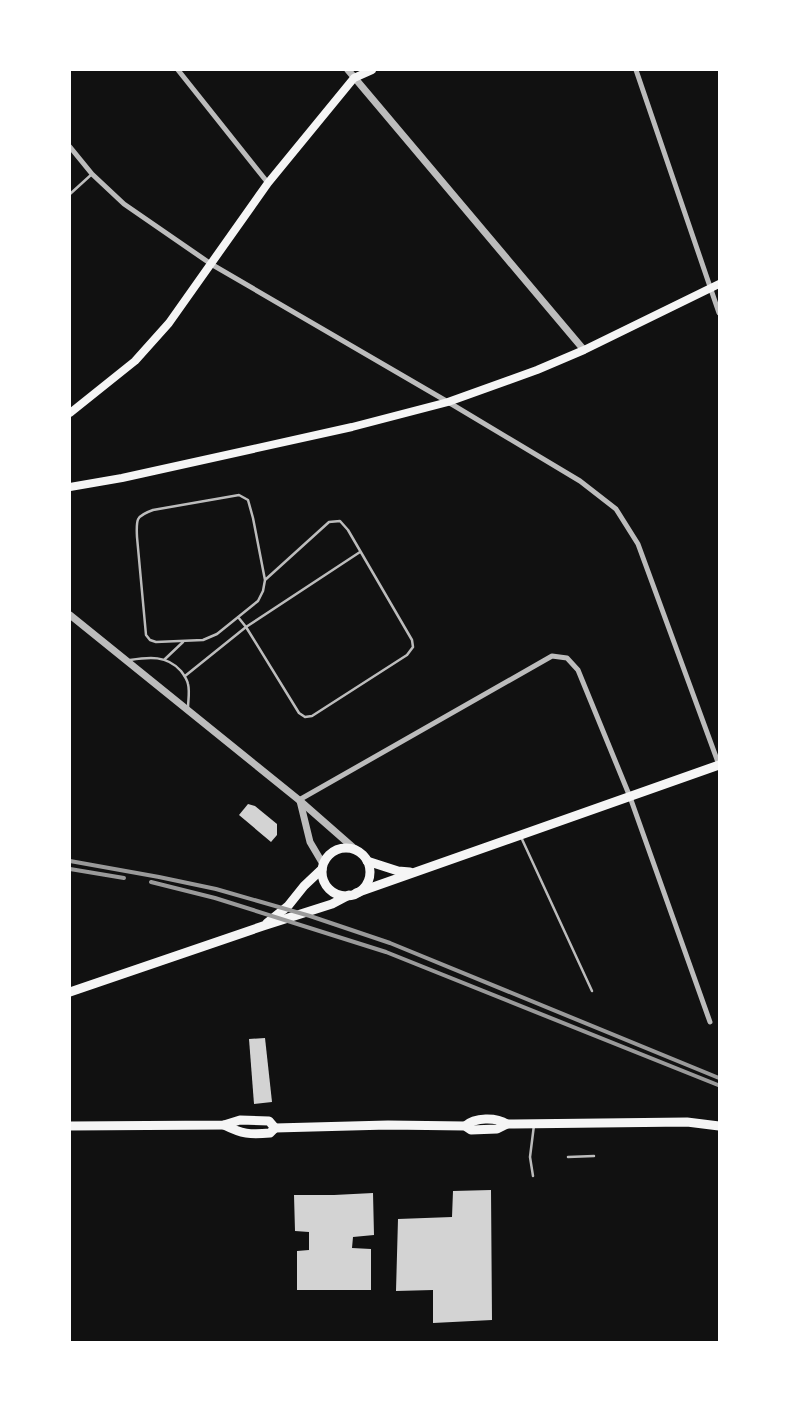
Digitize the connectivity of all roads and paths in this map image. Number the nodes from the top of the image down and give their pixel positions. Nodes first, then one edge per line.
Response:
1 (178, 70) edge
2 (348, 70) edge
3 (372, 70) edge
4 (636, 70) edge
5 (354, 78) junction
6 (70, 147) edge
7 (92, 174) junction
8 (268, 183) junction
9 (70, 194) edge
10 (211, 264) junction
11 (719, 284) edge
12 (710, 288) junction
13 (719, 313) edge
14 (584, 350) junction
15 (448, 402) junction
16 (70, 413) edge
17 (70, 487) edge
18 (360, 552) junction
19 (265, 580) junction
20 (70, 615) edge
21 (238, 618) junction
22 (246, 627) junction
23 (184, 641) junction
24 (164, 659) junction
25 (127, 661) junction
26 (186, 676) junction
27 (187, 709) junction
28 (719, 765) edge
29 (630, 797) junction
30 (300, 800) junction
31 (520, 835) junction
32 (356, 850) junction
33 (367, 861) junction
34 (323, 866) junction
35 (414, 872) junction
36 (353, 894) junction
37 (263, 926) junction
38 (592, 991) dead end
39 (70, 992) edge
40 (710, 1022) dead end
41 (535, 1123) junction
42 (224, 1125) junction
43 (70, 1126) edge
44 (719, 1126) edge
45 (275, 1128) junction
46 (594, 1156) dead end
47 (568, 1157) dead end
48 (533, 1176) dead end

1 - 8 street
2 - 5 street
3 - 5 main road
4 - 12 street
5 - 8 main road
5 - 14 street
6 - 7 street
7 - 9 lane
7 - 10 street
8 - 10 main road
10 - 15 street
10 - 16 main road
11 - 12 main road
12 - 13 street
12 - 14 main road
14 - 15 main road
15 - 17 main road
15 - 28 street
18 - 19 lane
18 - 22 lane
18 - 22 lane
19 - 21 lane
19 - 23 lane
20 - 25 street
21 - 22 lane
21 - 23 lane
22 - 26 lane
23 - 24 lane
24 - 25 lane
24 - 26 lane
25 - 27 street
26 - 27 lane
27 - 30 street
28 - 29 main road
29 - 30 street
29 - 31 main road
29 - 40 street
30 - 32 street
30 - 34 street
31 - 35 main road
31 - 38 lane
32 - 33 main road
32 - 34 main road
33 - 35 main road
33 - 36 main road
34 - 36 main road
34 - 37 main road
35 - 36 main road
36 - 37 main road
37 - 39 main road
41 - 44 main road
41 - 45 main road
41 - 48 lane
42 - 43 main road
42 - 45 main road
42 - 45 main road
46 - 47 lane

